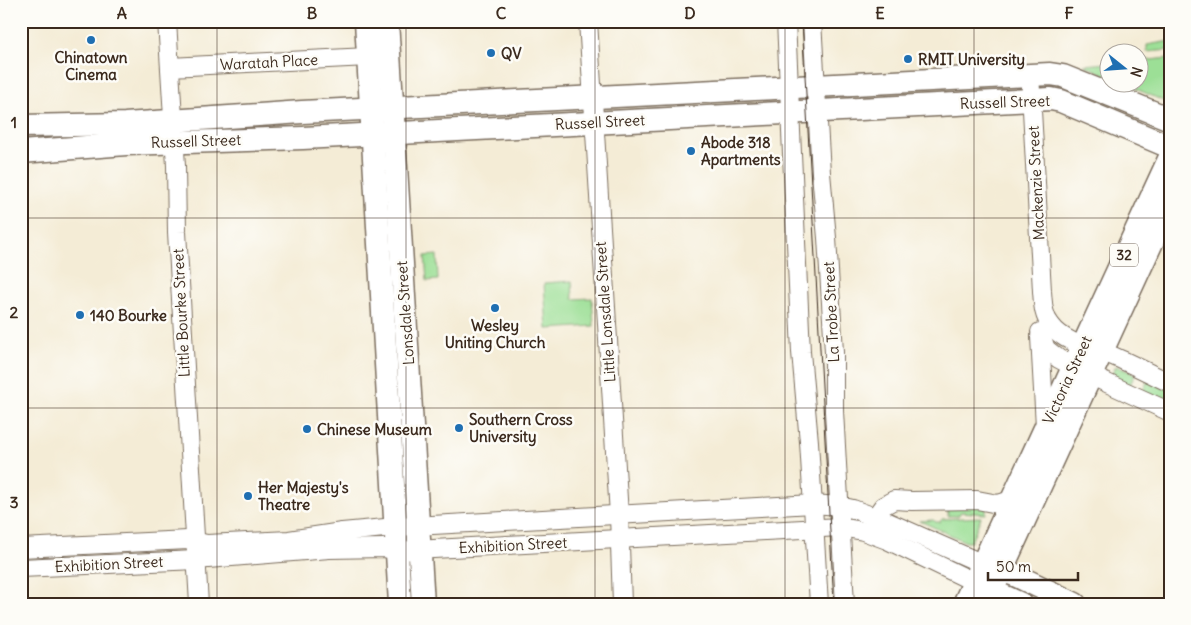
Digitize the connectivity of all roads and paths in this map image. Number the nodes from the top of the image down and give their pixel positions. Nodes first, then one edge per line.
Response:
1 (167, 21) edge
2 (366, 21) edge
3 (387, 21) edge
4 (588, 21) edge
5 (786, 21) edge
6 (812, 21) edge
7 (368, 57) junction
8 (170, 67) junction
9 (1030, 74) junction
10 (918, 81) junction
11 (816, 87) junction
12 (790, 88) junction
13 (592, 98) junction
14 (1031, 100) junction
15 (463, 104) junction
16 (920, 106) junction
17 (382, 108) junction
18 (818, 110) junction
19 (791, 112) junction
20 (237, 117) junction
21 (1170, 120) edge
22 (594, 122) junction
23 (21, 126) edge
24 (464, 129) junction
25 (175, 132) junction
26 (126, 134) junction
27 (383, 134) junction
28 (238, 140) junction
29 (1170, 147) edge
30 (21, 152) edge
31 (1170, 157) edge
32 (1170, 203) edge
33 (1042, 291) junction
34 (1040, 332) junction
35 (395, 338) junction
36 (1092, 349) junction
37 (1081, 372) junction
38 (1170, 383) edge
39 (1170, 412) edge
40 (1044, 430) junction
41 (1012, 500) junction
42 (813, 504) junction
43 (839, 506) junction
44 (642, 513) junction
45 (618, 515) junction
46 (875, 517) junction
47 (531, 519) junction
48 (453, 524) junction
49 (418, 526) junction
50 (396, 527) junction
51 (814, 527) junction
52 (840, 527) junction
53 (642, 538) junction
54 (619, 540) junction
55 (194, 541) junction
56 (104, 544) junction
57 (531, 544) junction
58 (21, 548) edge
59 (454, 548) junction
60 (419, 550) junction
61 (397, 552) junction
62 (196, 560) junction
63 (105, 564) junction
64 (21, 568) edge
65 (987, 582) edge
66 (198, 604) edge
67 (400, 604) edge
68 (423, 604) edge
69 (622, 604) edge
70 (818, 604) edge
71 (845, 604) edge
72 (964, 604) edge
73 (1021, 604) edge
74 (1075, 604) edge

1 - 8 street, Little Bourke Street
2 - 7 main road, Lonsdale Street
3 - 17 main road, Lonsdale Street
4 - 13 street, Little Lonsdale Street
5 - 12 street, La Trobe Street
6 - 11 street, La Trobe Street
7 - 8 street, Waratah Place
7 - 17 main road, Lonsdale Street
8 - 25 street, Little Bourke Street
9 - 10 main road, Russell Street
9 - 14 street, Mackenzie Street
9 - 21 main road, Russell Street
10 - 11 main road, Russell Street
10 - 16 main road
11 - 12 main road, Russell Street
11 - 18 street, La Trobe Street
12 - 13 main road, Russell Street
12 - 19 street, La Trobe Street
13 - 15 main road, Russell Street
13 - 22 street, Little Lonsdale Street
14 - 16 main road, Russell Street
14 - 29 main road, Russell Street
14 - 33 street, Mackenzie Street
15 - 17 main road, Russell Street
15 - 24 main road
16 - 18 main road, Russell Street
17 - 20 main road, Russell Street
17 - 27 main road, Lonsdale Street
18 - 19 main road, Russell Street
18 - 43 street, La Trobe Street
19 - 22 main road, Russell Street
19 - 42 street, La Trobe Street
20 - 25 main road, Russell Street
20 - 28 main road
22 - 24 main road, Russell Street
22 - 45 street, Little Lonsdale Street
23 - 26 main road, Russell Street
24 - 27 main road, Russell Street
25 - 26 main road, Russell Street
25 - 28 main road, Russell Street
25 - 55 street, Little Bourke Street
26 - 30 main road, Russell Street
27 - 28 main road, Russell Street
27 - 35 main road, Lonsdale Street
31 - 36 main road, Victoria Street / 32
32 - 36 main road, Victoria Street / 32
33 - 34 street, Mackenzie Street
33 - 36 street, Mackenzie Street
34 - 37 street
34 - 40 street, Mackenzie Street
35 - 49 main road, Lonsdale Street
35 - 50 main road, Lonsdale Street
36 - 37 main road, Victoria Street / 32
36 - 38 street, Mackenzie Street
37 - 39 street
37 - 40 main road, Victoria Street / 32
37 - 65 main road, Victoria Street / 32
40 - 41 main road, Victoria Street / 32
41 - 46 street
41 - 65 main road, Victoria Street / 32
42 - 43 street, Exhibition Street
42 - 44 street, Exhibition Street
42 - 51 street, La Trobe Street
43 - 46 street, Exhibition Street
43 - 52 street, La Trobe Street
44 - 45 street, Exhibition Street
44 - 53 street
45 - 47 street, Exhibition Street
45 - 54 street, Little Lonsdale Street
46 - 65 street, Exhibition Street
47 - 48 street, Exhibition Street
47 - 57 street
48 - 49 street, Exhibition Street
48 - 59 street
49 - 50 street, Exhibition Street
49 - 60 main road, Lonsdale Street
50 - 55 street, Exhibition Street
50 - 61 main road, Lonsdale Street
51 - 52 street, Exhibition Street
51 - 53 street, Exhibition Street
51 - 70 street, La Trobe Street
52 - 65 street, Exhibition Street
52 - 71 street, La Trobe Street
53 - 54 street, Exhibition Street
54 - 57 street, Exhibition Street
54 - 69 street, Little Lonsdale Street
55 - 56 street, Exhibition Street
55 - 62 street, Little Bourke Street
56 - 58 street, Exhibition Street
56 - 63 street
57 - 59 street, Exhibition Street
59 - 60 street, Exhibition Street
60 - 61 street, Exhibition Street
60 - 68 main road, Lonsdale Street
61 - 62 street, Exhibition Street
61 - 67 main road, Lonsdale Street
62 - 63 street, Exhibition Street
62 - 66 street, Little Bourke Street
63 - 64 street, Exhibition Street
65 - 72 main road, Victoria Street / 32
65 - 73 main road
65 - 74 main road

